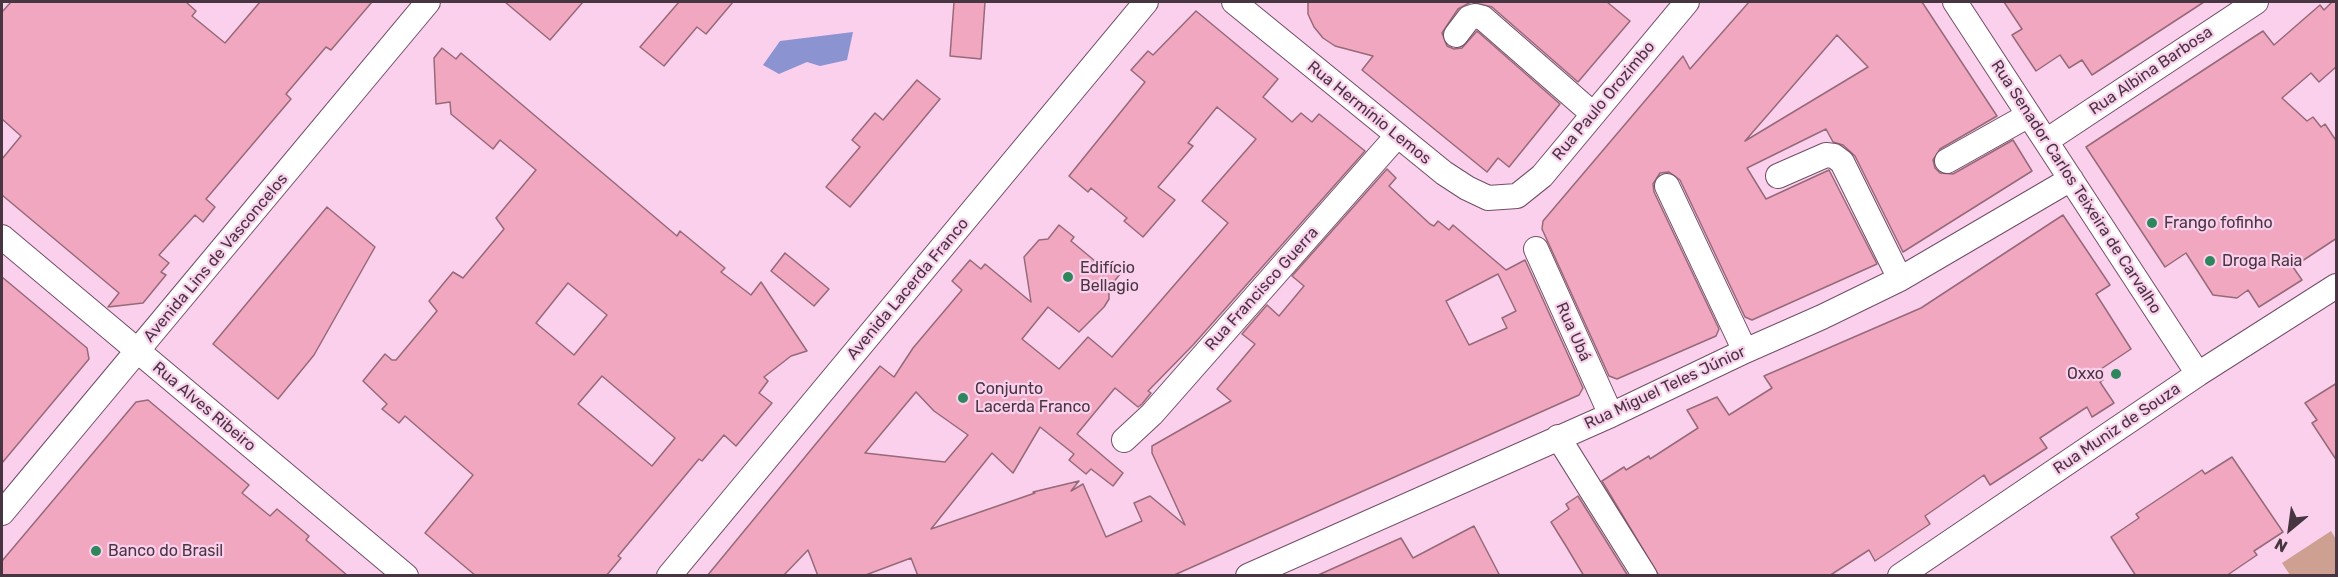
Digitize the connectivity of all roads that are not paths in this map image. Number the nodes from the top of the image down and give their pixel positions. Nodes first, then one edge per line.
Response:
1 (428, 2) edge
2 (1146, 2) edge
3 (1234, 2) edge
4 (1687, 2) edge
5 (1954, 2) edge
6 (2256, 2) edge
7 (1456, 35) dead end
8 (1593, 114) junction
9 (2029, 115) junction
10 (1397, 136) junction
11 (2046, 141) junction
12 (1947, 161) dead end
13 (1778, 176) dead end
14 (2071, 179) junction
15 (1667, 186) dead end
16 (1517, 196) joint
17 (2, 237) edge
18 (1536, 249) dead end
19 (1900, 279) junction
20 (2337, 286) edge
21 (138, 351) junction
22 (1745, 351) junction
23 (2198, 374) junction
24 (1611, 415) junction
25 (1558, 437) junction
26 (1124, 440) dead end
27 (2, 513) edge
28 (406, 576) edge
29 (669, 576) edge
30 (1248, 576) edge
31 (1645, 576) edge
32 (1900, 576) edge

1 - 21 street, Avenida Lins de Vasconcelos
2 - 29 street, Avenida Lacerda Franco
3 - 10 street, Rua Hermínio Lemos
4 - 8 street, Rua Paulo Orozimbo
5 - 9 street, Rua Senador Carlos Teixeira de Carvalho
6 - 11 street, Rua Albina Barbosa
7 - 8 street
8 - 16 street, Rua Paulo Orozimbo
9 - 11 street, Rua Senador Carlos Teixeira de Carvalho
9 - 12 street
10 - 16 street, Rua Hermínio Lemos
10 - 26 street, Rua Francisco Guerra
11 - 14 street, Rua Senador Carlos Teixeira de Carvalho
13 - 19 street
14 - 19 street, Rua Miguel Teles Júnior
14 - 23 street, Rua Senador Carlos Teixeira de Carvalho
15 - 22 street
17 - 21 street, Rua Alves Ribeiro
18 - 24 street, Rua Ubá
19 - 22 street, Rua Miguel Teles Júnior
20 - 23 street, Rua Muniz de Souza
21 - 27 street, Avenida Lins de Vasconcelos
21 - 28 street, Rua Alves Ribeiro
22 - 24 street, Rua Miguel Teles Júnior
23 - 32 street, Rua Muniz de Souza
24 - 25 street, Rua Miguel Teles Júnior
25 - 30 street, Rua Miguel Teles Júnior
25 - 31 street

